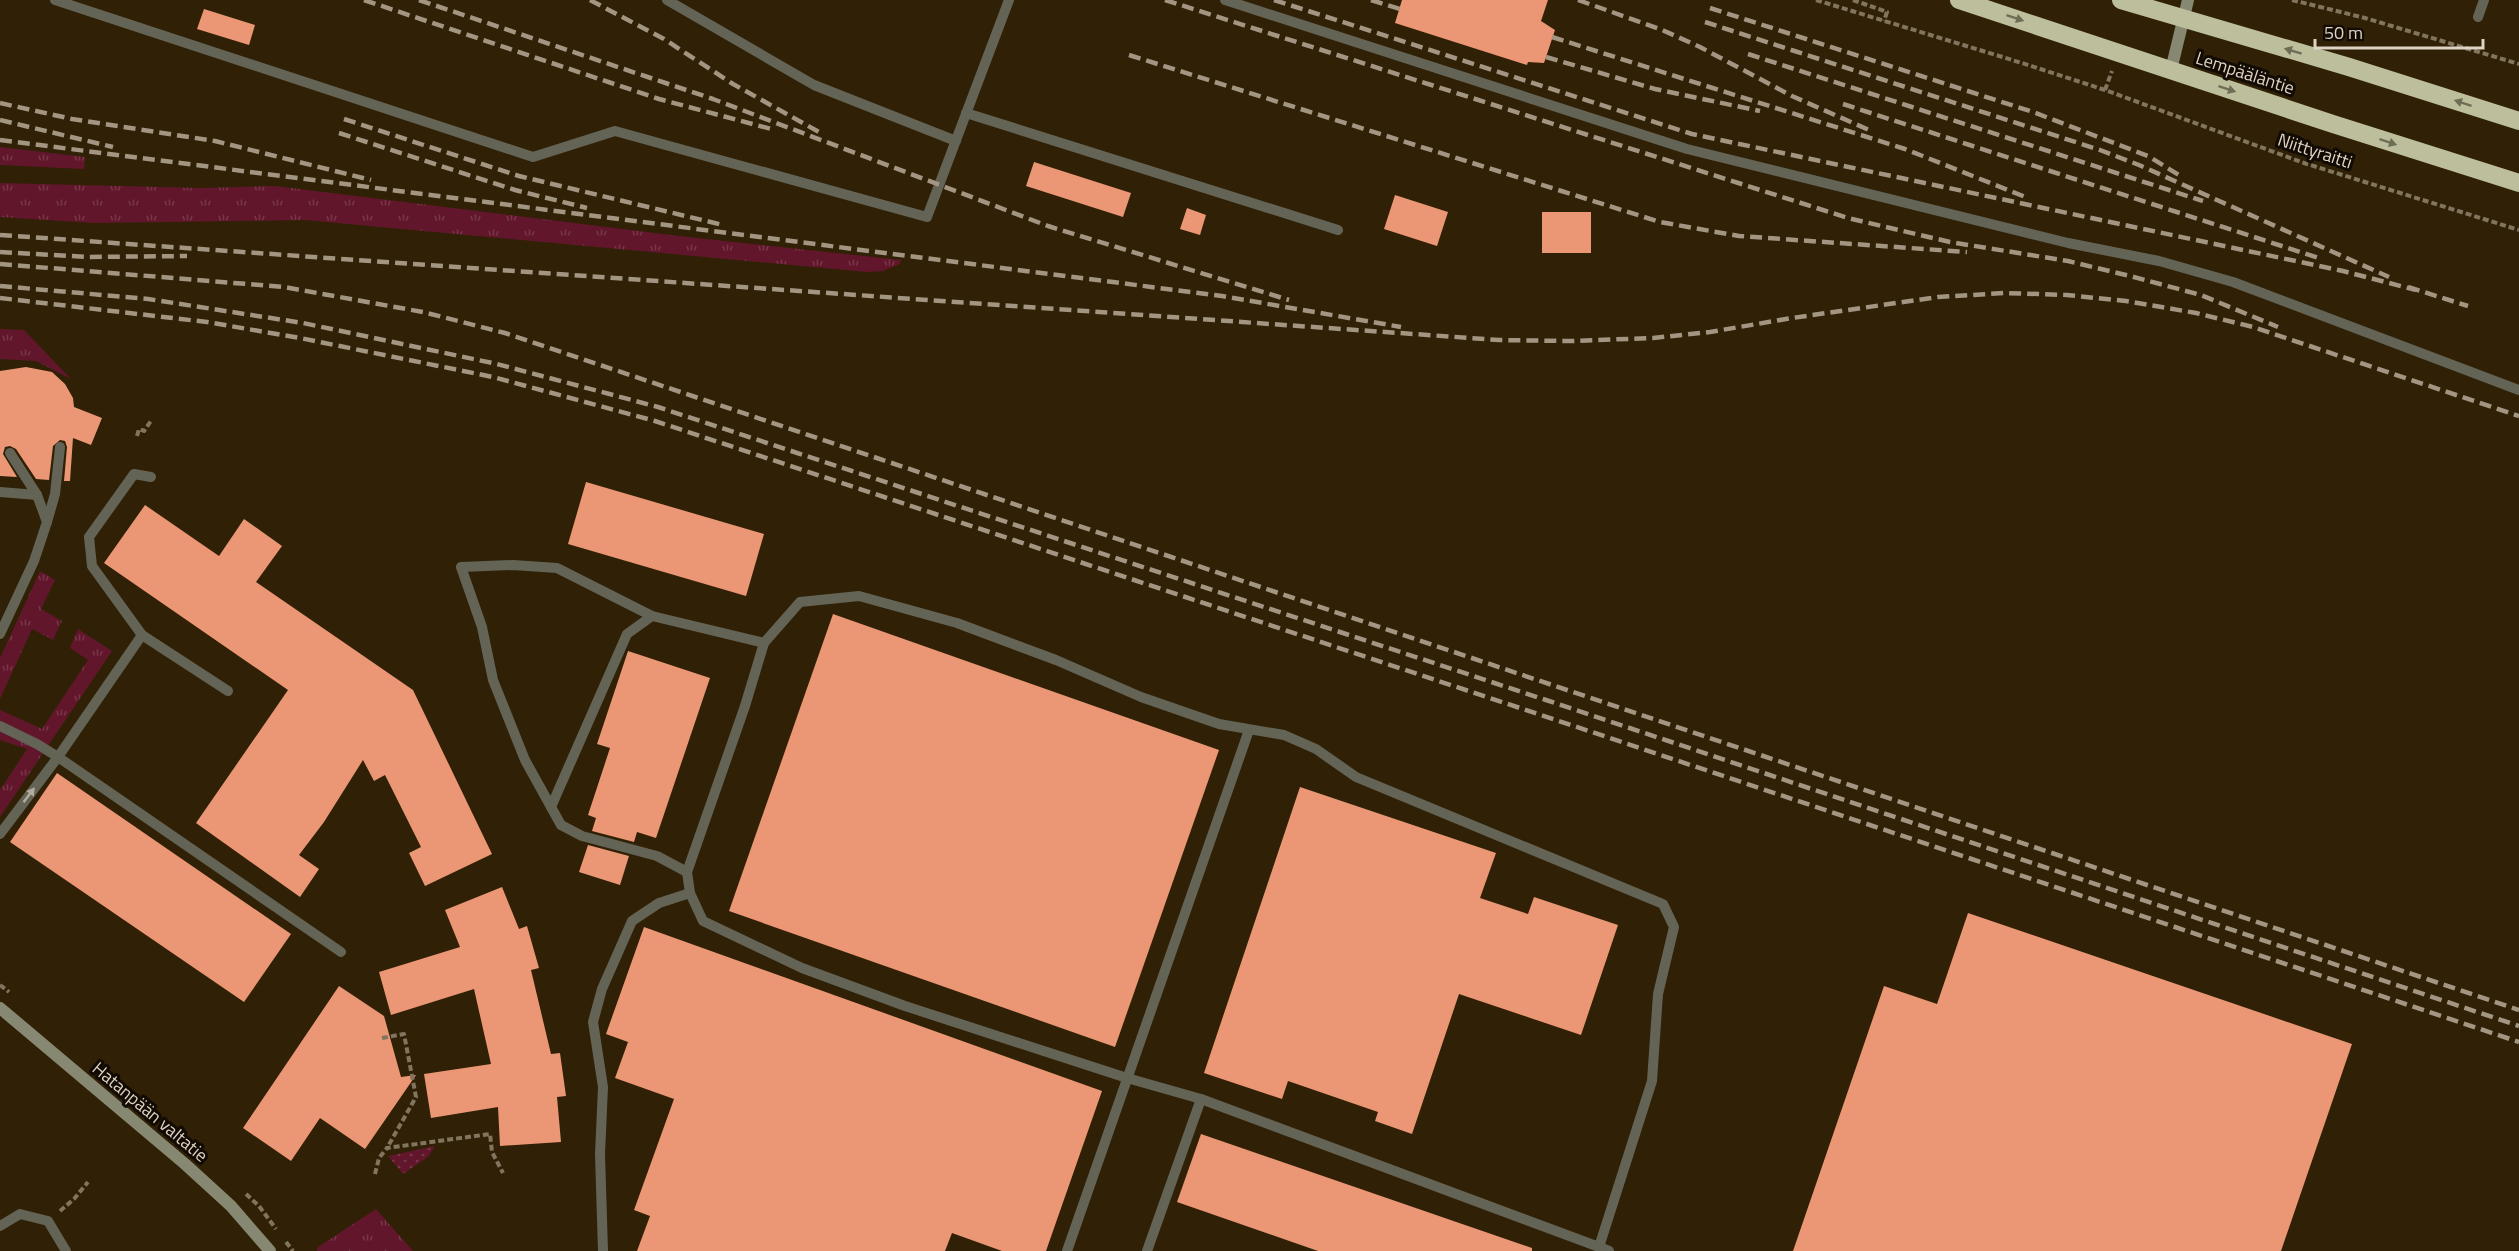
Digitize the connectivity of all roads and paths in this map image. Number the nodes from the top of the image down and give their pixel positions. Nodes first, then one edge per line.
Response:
1 (55, 0) edge
2 (667, 0) edge
3 (1008, 0) edge
4 (1225, 0) edge
5 (1815, 0) edge
6 (1853, 0) edge
7 (1959, 0) edge
8 (2121, 0) edge
9 (2188, 0) edge
10 (2292, 0) edge
11 (2484, 0) edge
12 (2478, 17) dead end
13 (2184, 18) junction
14 (1884, 21) junction
15 (2519, 64) edge
16 (2171, 70) junction
17 (966, 112) junction
18 (2519, 121) edge
19 (956, 141) junction
20 (2519, 183) edge
21 (1338, 230) dead end
22 (2519, 230) edge
23 (2519, 390) edge
24 (151, 421) dead end
25 (137, 435) dead end
26 (60, 447) dead end
27 (10, 453) dead end
28 (151, 477) dead end
29 (0, 492) edge
30 (37, 495) junction
31 (47, 522) junction
32 (652, 616) junction
33 (0, 634) edge
34 (141, 634) junction
35 (764, 643) junction
36 (228, 692) dead end
37 (0, 726) edge
38 (1249, 730) junction
39 (58, 757) junction
40 (551, 807) junction
41 (0, 834) edge
42 (687, 872) junction
43 (690, 893) junction
44 (341, 952) dead end
45 (0, 1008) edge
46 (382, 1038) dead end
47 (1127, 1078) junction
48 (1201, 1099) junction
49 (387, 1148) junction
50 (375, 1173) dead end
51 (503, 1173) dead end
52 (88, 1182) dead end
53 (48, 1221) junction
54 (0, 1226) edge
55 (1605, 1250) edge
56 (66, 1251) edge
57 (270, 1251) edge
58 (603, 1251) edge
59 (1067, 1251) edge
60 (1147, 1251) edge

1 - 19 lane
2 - 19 lane
3 - 17 lane
4 - 23 lane
5 - 14 path, Niittyraitti
6 - 14 path
7 -> 16 highway, Lempääläntie
8 - 13 highway, Lempääläntie
9 - 13 main road
10 - 15 path
11 - 12 lane
13 - 16 main road
18 -> 13 highway, Lempääläntie
14 - 22 path, Niittyraitti
16 -> 20 highway, Lempääläntie
17 - 19 lane
17 - 21 lane
24 - 25 path
26 - 31 lane
27 - 30 lane
28 - 34 lane
29 - 30 lane
30 - 31 lane
31 - 33 lane
32 - 35 lane
32 - 40 lane
32 - 40 lane
34 - 36 lane
34 - 39 lane
35 - 38 lane
35 - 42 lane
37 - 39 lane
38 - 47 lane
38 - 55 lane
41 -> 39 lane
39 - 44 lane
40 - 42 lane
42 - 43 lane
43 - 47 lane
43 - 58 lane
45 - 57 main road, Hatanpään valtatie
46 - 49 path
47 - 48 lane
47 - 59 lane
48 - 55 lane
48 - 60 lane
49 - 50 path
49 - 51 path
52 - 53 path
53 - 54 lane
53 - 56 lane

